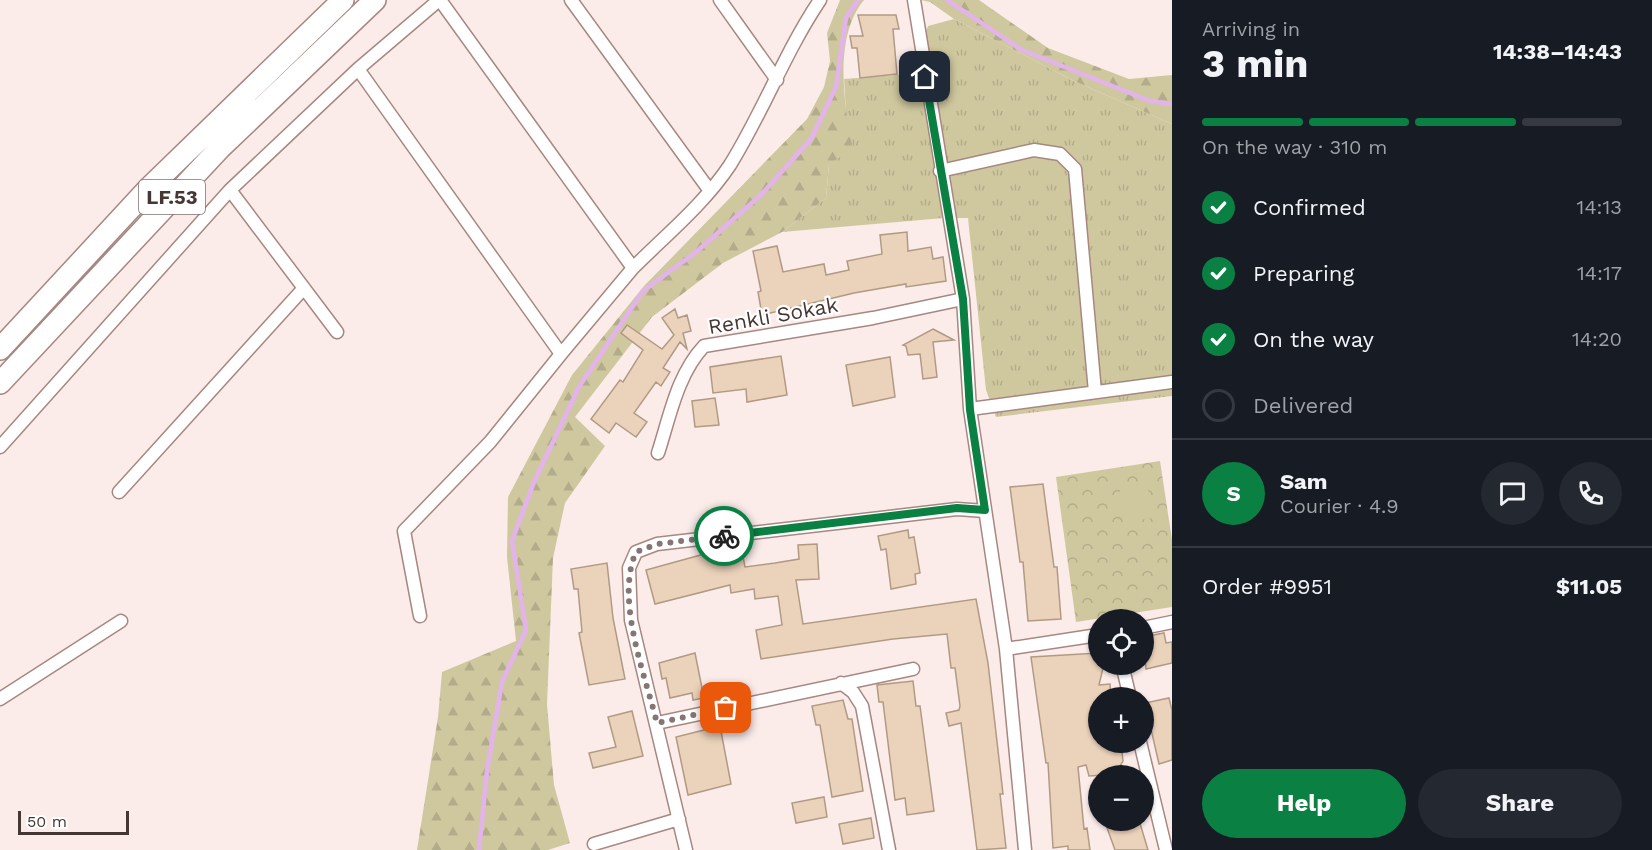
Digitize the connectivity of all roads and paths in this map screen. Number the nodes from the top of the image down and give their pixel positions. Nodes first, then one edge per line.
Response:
1 (344, 0) edge
2 (375, 0) edge
3 (439, 0) edge
4 (571, 0) edge
5 (720, 0) edge
6 (820, 0) edge
7 (914, 4) edge
8 (358, 69) junction
9 (777, 80) junction
10 (940, 171) junction
11 (230, 190) junction
12 (710, 191) junction
13 (633, 268) junction
14 (304, 288) junction
15 (963, 299) junction
16 (337, 332) dead end
17 (0, 349) edge
18 (561, 354) junction
19 (1172, 382) edge
20 (0, 383) edge
21 (1095, 392) junction
22 (970, 410) junction
23 (0, 447) edge
24 (658, 453) dead end
25 (119, 492) dead end
26 (985, 510) junction
27 (420, 616) dead end
28 (121, 621) dead end
29 (1172, 622) edge
30 (1154, 626) edge
31 (1088, 637) edge
32 (1006, 649) junction
33 (914, 669) dead end
34 (841, 683) junction
35 (0, 699) edge
36 (657, 723) junction
37 (1143, 753) edge
38 (679, 819) junction
39 (594, 844) dead end
40 (687, 850) edge
41 (889, 850) edge
42 (1025, 850) edge
43 (1166, 850) edge

1 - 17 highway, LF.53
2 - 20 highway, LF.53
3 - 8 street
3 - 13 street
4 - 12 street
5 - 9 street
6 - 9 street
7 - 10 street
8 - 11 street
8 - 18 street
9 - 12 street
10 - 15 street
10 - 21 street
11 - 14 street
11 - 23 street
12 - 13 street
13 - 18 street
14 - 16 street
14 - 25 street
15 - 22 street
15 - 24 street, Renkli Sokak
18 - 27 street
19 - 21 street
21 - 22 street
22 - 26 street
26 - 32 street
26 - 36 street
28 - 35 street
29 - 30 street
31 - 32 street
32 - 42 street
33 - 34 street
34 - 36 street
34 - 41 street
36 - 38 street
37 - 43 street
38 - 39 street
38 - 40 street

